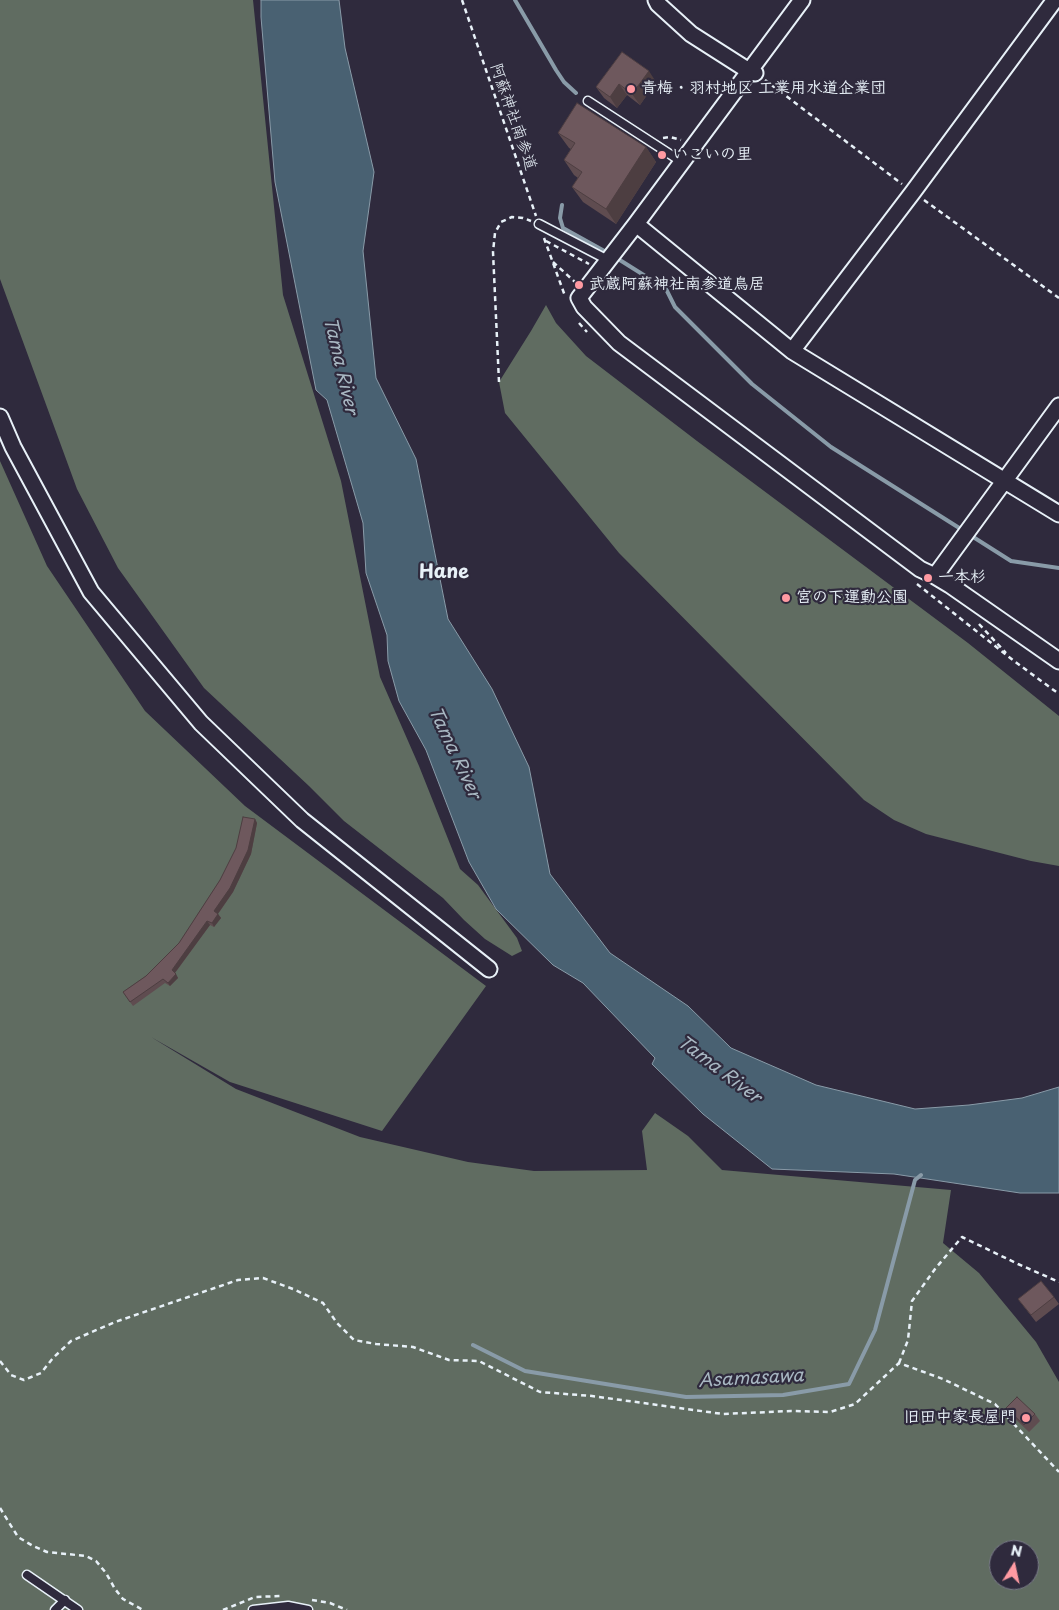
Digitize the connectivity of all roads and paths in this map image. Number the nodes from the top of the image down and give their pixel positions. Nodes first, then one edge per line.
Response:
1 (462, 0) edge
2 (656, 0) edge
3 (802, 0) edge
4 (1055, 2) edge
5 (752, 72) junction
6 (588, 101) dead end
7 (687, 140) dead end
8 (657, 145) junction
9 (682, 162) junction
10 (913, 192) junction
11 (539, 224) junction
12 (636, 224) junction
13 (546, 241) junction
14 (610, 257) junction
15 (551, 260) junction
16 (585, 271) dead end
17 (581, 277) dead end
18 (1059, 298) edge
19 (567, 299) dead end
20 (792, 351) junction
21 (499, 382) dead end
22 (1059, 406) edge
23 (0, 417) edge
24 (1004, 482) junction
25 (1059, 514) edge
26 (935, 576) junction
27 (1014, 661) dead end
28 (1059, 661) edge
29 (1059, 694) edge
30 (489, 969) dead end
31 (1059, 1282) edge
32 (0, 1360) edge
33 (899, 1363) junction
34 (1059, 1472) edge
35 (0, 1508) edge
36 (27, 1575) dead end
37 (65, 1600) junction
38 (55, 1610) edge
39 (78, 1610) edge
40 (143, 1610) edge
41 (253, 1610) edge
42 (308, 1610) edge

1 - 11 path, 阿蘇神社南参道
2 - 5 street
3 - 5 street
4 - 10 street
5 - 9 street
5 - 10 path
6 - 8 lane
7 - 8 path
8 - 9 lane
9 - 12 street
10 - 18 path
10 - 20 street
11 - 13 path, 阿蘇神社南参道
11 - 14 lane
11 - 21 path
12 - 14 street
12 - 20 street
13 - 15 path, 阿蘇神社南参道
13 - 16 path
14 - 26 street
15 - 17 path
15 - 19 path, 阿蘇神社南参道
20 - 24 street
22 - 24 street
23 - 30 street
24 - 25 street
24 - 26 street
26 - 28 street
27 - 29 path
31 - 33 path
32 - 33 path
33 - 34 path
35 - 40 path
36 - 37 lane
37 - 38 lane
37 - 39 lane
41 - 42 lane

